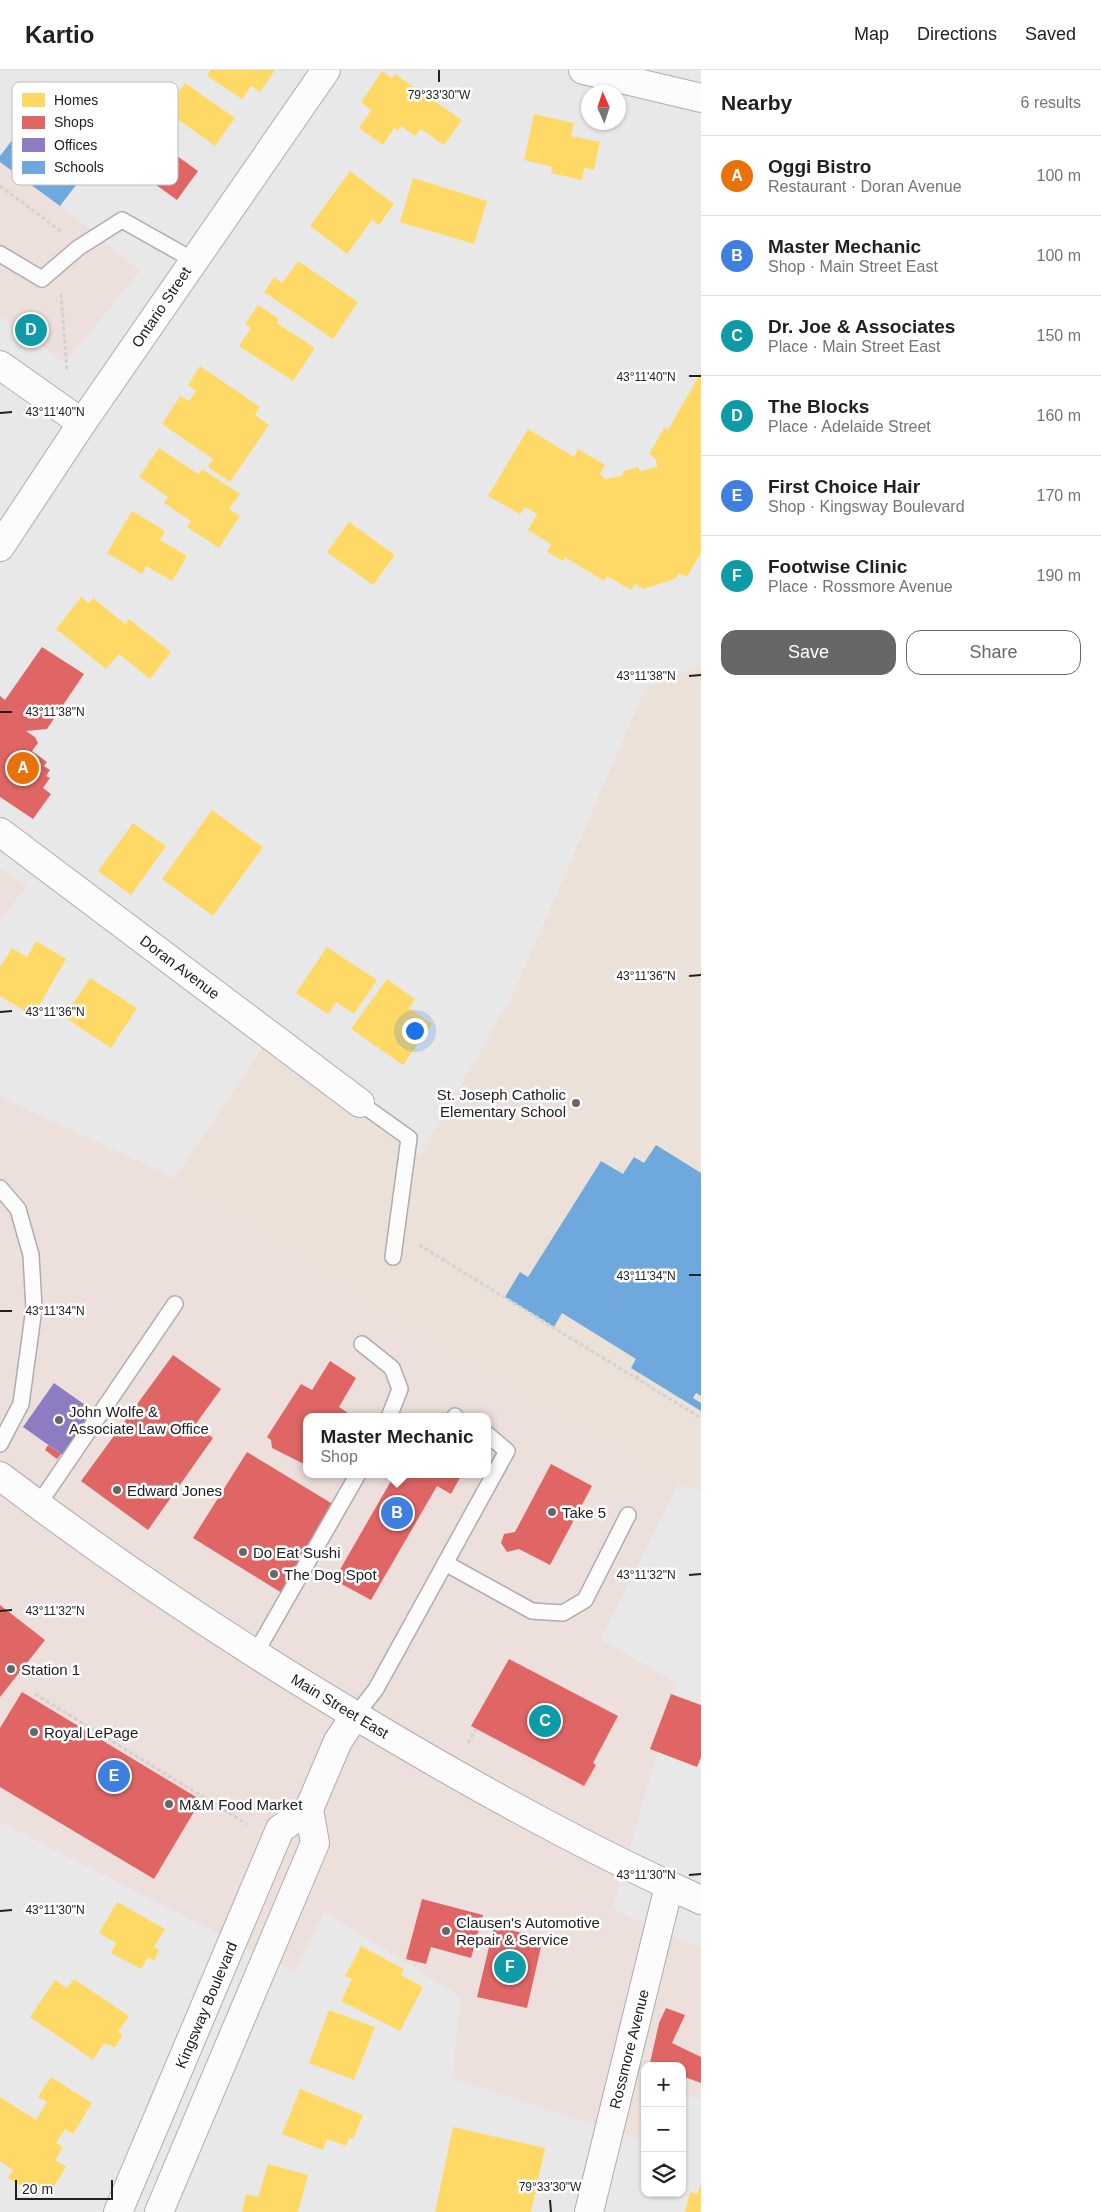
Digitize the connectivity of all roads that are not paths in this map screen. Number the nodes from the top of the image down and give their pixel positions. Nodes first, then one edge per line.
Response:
1 (326, 70) edge
2 (583, 70) edge
3 (701, 98) edge
4 (0, 254) edge
5 (194, 260) junction
6 (0, 364) edge
7 (82, 422) junction
8 (0, 546) edge
9 (0, 832) edge
10 (360, 1103) joint
11 (0, 1188) edge
12 (392, 1257) dead end
13 (175, 1304) dead end
14 (362, 1344) dead end
15 (391, 1413) edge
16 (491, 1437) edge
17 (0, 1444) edge
18 (0, 1476) edge
19 (356, 1478) edge
20 (38, 1505) junction
21 (628, 1515) dead end
22 (445, 1563) junction
23 (255, 1654) junction
24 (355, 1716) junction
25 (309, 1809) junction
26 (669, 1886) junction
27 (701, 1900) edge
28 (118, 2212) edge
29 (159, 2212) edge
30 (589, 2212) edge

1 - 5 street, Ontario Street
2 - 3 street
4 - 5 lane
5 - 7 street, Ontario Street
6 - 7 street
7 - 8 street, Ontario Street
9 - 10 street, Doran Avenue
10 - 12 lane
11 - 17 lane
13 - 20 lane
14 - 15 lane
16 - 22 lane
18 - 20 street, Main Street East
19 - 23 lane
20 - 23 street, Main Street East
21 - 22 lane
22 - 24 lane
23 - 24 street, Main Street East
24 - 25 street
24 - 26 street, Main Street East
25 - 28 street, Kingsway Boulevard
25 - 29 street
26 - 27 street, Main Street East
26 - 30 street, Rossmore Avenue

